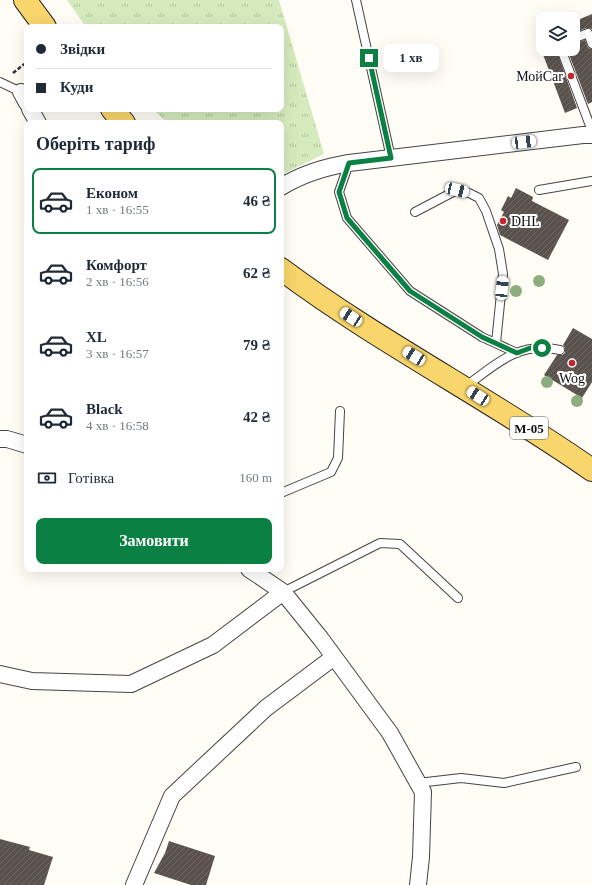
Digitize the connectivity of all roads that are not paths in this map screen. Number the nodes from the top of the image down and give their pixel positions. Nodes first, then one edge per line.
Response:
1 (25, 0) edge
2 (356, 0) edge
3 (43, 24) edge
4 (580, 36) edge
5 (592, 44) edge
6 (564, 56) edge
7 (0, 82) edge
8 (24, 98) edge
9 (115, 112) edge
10 (121, 120) edge
11 (592, 131) edge
12 (592, 135) edge
13 (391, 158) junction
14 (349, 163) junction
15 (592, 181) edge
16 (284, 185) edge
17 (539, 190) dead end
18 (414, 212) dead end
19 (284, 271) edge
20 (496, 343) junction
21 (560, 350) dead end
22 (517, 353) junction
23 (465, 387) junction
24 (340, 411) dead end
25 (0, 439) edge
26 (24, 444) edge
27 (592, 470) edge
28 (284, 491) edge
29 (253, 572) edge
30 (283, 592) junction
31 (458, 598) dead end
32 (334, 657) junction
33 (0, 674) edge
34 (576, 767) dead end
35 (418, 783) junction
36 (134, 885) edge
37 (418, 885) edge

1 - 3 main road
2 - 13 lane
4 - 5 lane
6 - 11 lane
7 - 8 lane
9 - 10 main road
12 - 13 street
13 - 14 street
14 - 16 street
14 - 20 lane
15 - 17 lane
18 - 20 lane
19 - 23 main road, М-05
20 - 22 lane
21 - 22 lane
22 - 23 lane
23 - 27 main road, М-05
24 - 28 lane
25 - 26 street
29 - 30 street
30 - 31 lane
30 - 32 street
30 - 33 street
32 - 35 street
32 - 36 street
34 - 35 lane
35 - 37 street

